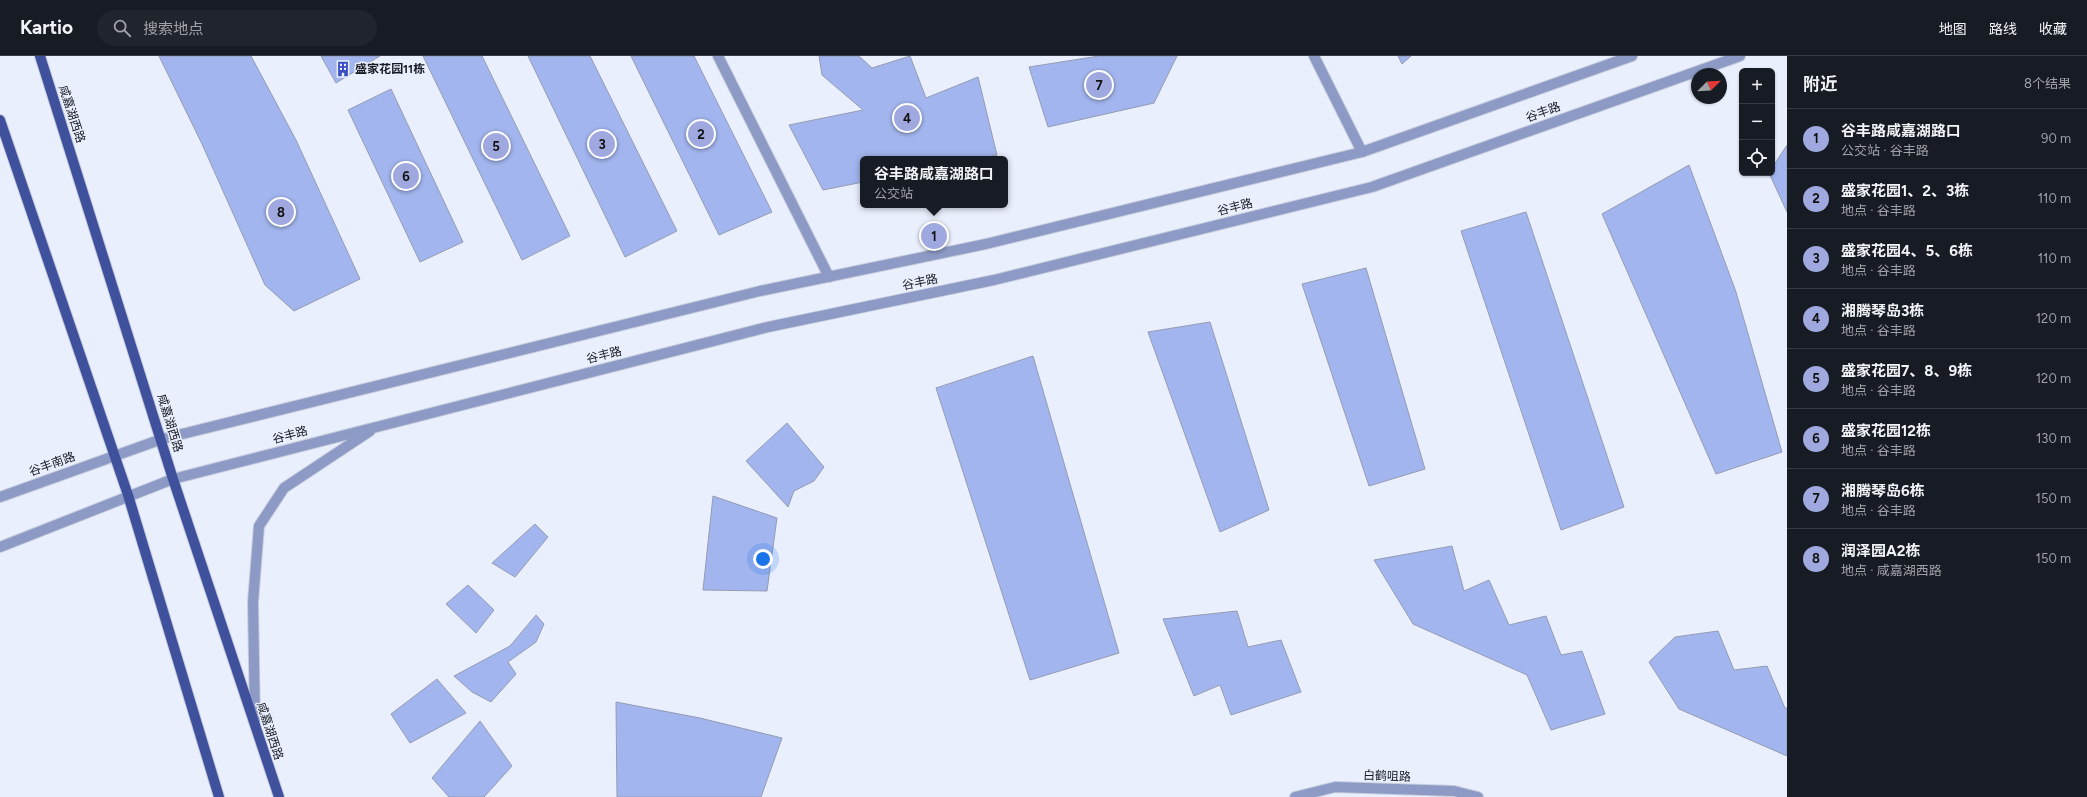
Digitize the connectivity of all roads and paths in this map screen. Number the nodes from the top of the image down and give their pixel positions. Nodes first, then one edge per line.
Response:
1 (40, 56) edge
2 (718, 56) edge
3 (1314, 56) edge
4 (1632, 56) edge
5 (1740, 56) edge
6 (0, 120) edge
7 (1362, 152) junction
8 (829, 277) junction
9 (379, 425) junction
10 (162, 439) junction
11 (114, 456) junction
12 (174, 478) junction
13 (128, 496) junction
14 (0, 497) edge
15 (0, 547) edge
16 (255, 725) junction
17 (219, 797) edge
18 (279, 797) edge
19 (1295, 797) edge
20 (1478, 797) edge

1 - 10 main road, 咸嘉湖西路
2 - 8 street
3 - 7 street
4 - 7 street, 谷丰路
5 - 9 street, 谷丰路
6 - 11 main road
7 - 8 street, 谷丰路
8 - 10 street, 谷丰路
9 - 12 street, 谷丰路
9 - 16 street
10 - 11 street, 谷丰路
10 - 12 main road, 咸嘉湖西路
11 - 13 main road
11 - 14 street, 谷丰南路
12 - 13 street, 谷丰路
12 - 16 main road, 咸嘉湖西路
13 - 15 street, 谷丰路
13 - 17 main road
16 - 18 main road, 咸嘉湖西路
19 - 20 street, 白鹤咀路

